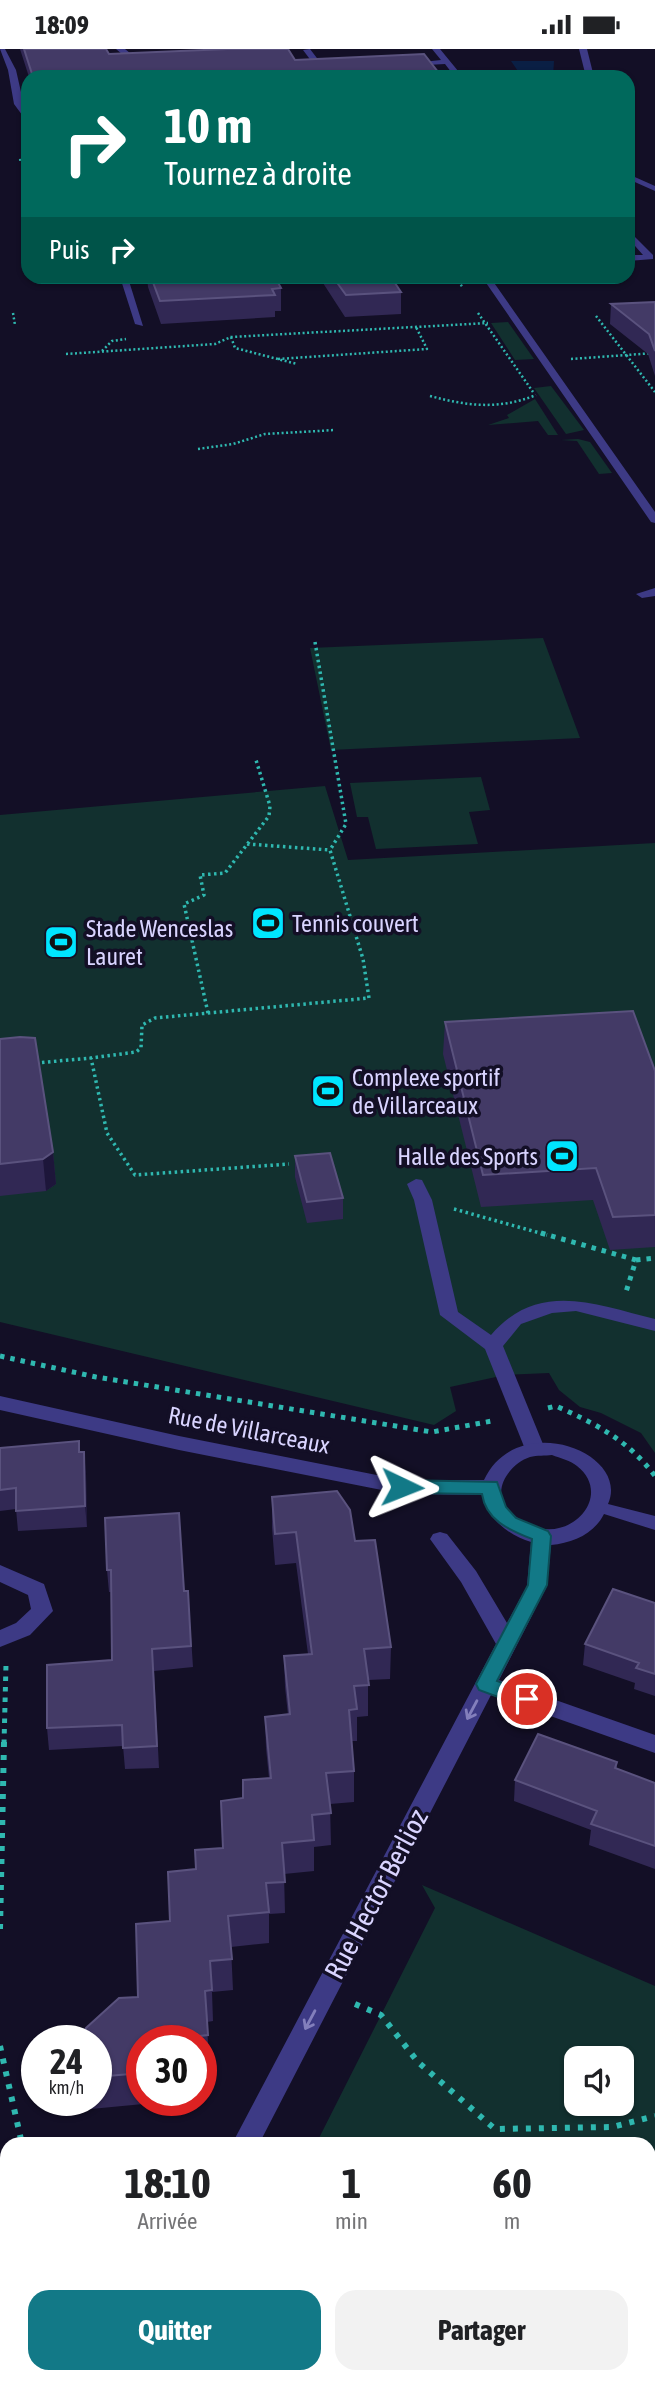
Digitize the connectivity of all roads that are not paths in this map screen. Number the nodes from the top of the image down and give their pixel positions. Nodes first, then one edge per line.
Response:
1 (1, 49) edge
2 (120, 49) edge
3 (436, 49) edge
4 (583, 49) edge
5 (307, 50) edge
6 (132, 58) edge
7 (446, 62) junction
8 (405, 64) edge
9 (349, 67) edge
10 (453, 70) edge
11 (588, 70) edge
12 (21, 109) edge
13 (635, 179) edge
14 (655, 189) edge
15 (635, 241) edge
16 (635, 258) edge
17 (126, 284) edge
18 (491, 284) edge
19 (140, 324) dead end
20 (655, 520) edge
21 (655, 592) edge
22 (642, 594) dead end
23 (419, 1192) road end
24 (655, 1325) edge
25 (492, 1345) junction
26 (0, 1403) edge
27 (535, 1449) junction
28 (491, 1487) junction
29 (612, 1510) junction
30 (655, 1524) edge
31 (542, 1536) junction
32 (439, 1539) dead end
33 (0, 1573) edge
34 (0, 1639) edge
35 (506, 1644) junction
36 (486, 1684) junction
37 (655, 1744) edge
38 (249, 2137) edge

1 - 12 street
2 - 6 street
3 - 7 street
4 - 11 street
5 - 9 street
7 - 8 street
7 - 10 street
13 - 14 street
15 - 16 street
17 - 19 street
18 - 20 street
21 - 22 street
23 - 25 street
24 - 25 street
25 - 27 street
26 - 28 street, Rue de Villarceaux
27 - 28 street
27 - 29 street
28 - 31 street
29 - 30 street
29 - 31 street
31 - 35 street, Rue Hector Berlioz
32 - 35 street
33 - 34 street
35 - 36 street, Rue Hector Berlioz
36 - 37 street
36 -> 38 street, Rue Hector Berlioz

